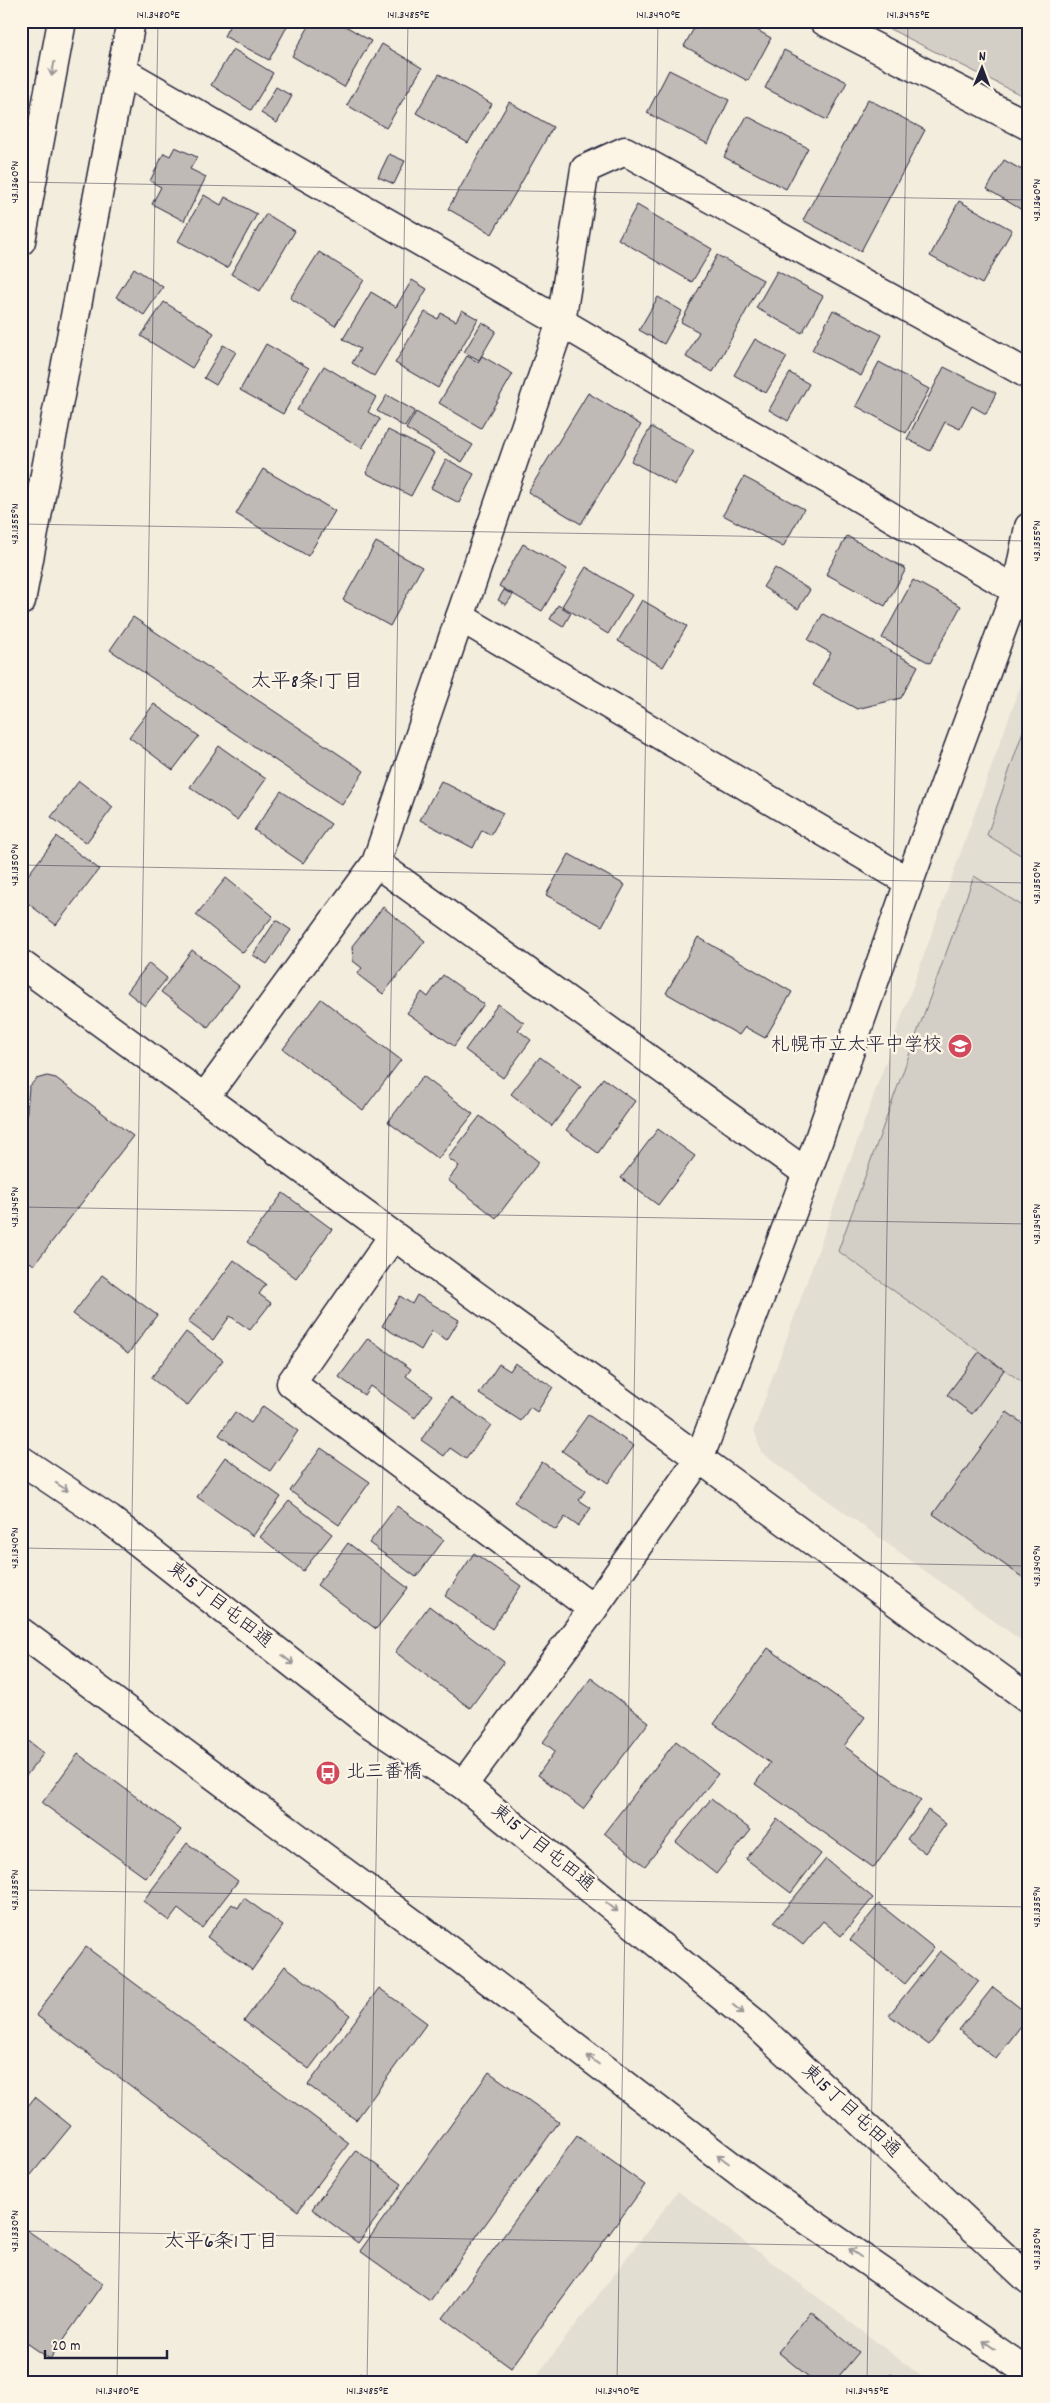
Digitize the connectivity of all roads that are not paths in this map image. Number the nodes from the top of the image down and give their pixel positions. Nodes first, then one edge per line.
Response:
1 (62, 21) edge
2 (131, 21) edge
3 (824, 21) edge
4 (122, 71) junction
5 (1029, 126) edge
6 (21, 241) edge
7 (561, 322) junction
8 (1029, 375) edge
9 (1029, 527) edge
10 (1022, 595) edge
11 (21, 601) edge
12 (460, 617) junction
13 (376, 863) junction
14 (909, 882) junction
15 (21, 964) edge
16 (205, 1097) junction
17 (807, 1173) junction
18 (393, 1236) junction
19 (699, 1459) junction
20 (21, 1460) edge
21 (593, 1609) junction
22 (21, 1632) edge
23 (1029, 1700) edge
24 (463, 1785) junction
25 (1029, 2280) edge
26 (1029, 2373) edge

1 -> 6 main road
2 - 4 main road
3 - 5 main road
4 - 7 main road
4 - 11 main road
7 - 8 main road
7 - 10 main road
7 - 12 main road
9 - 10 main road
10 - 14 main road
12 - 13 main road
12 - 14 main road
13 - 16 main road
13 - 17 main road
14 - 17 main road
15 - 16 main road
16 - 18 main road
17 - 19 main road
18 - 19 main road
18 - 21 main road
19 - 21 main road
19 - 23 main road
20 -> 24 main road, 東15丁目屯田通
21 - 24 main road
26 -> 22 main road
24 -> 25 main road, 東15丁目屯田通

